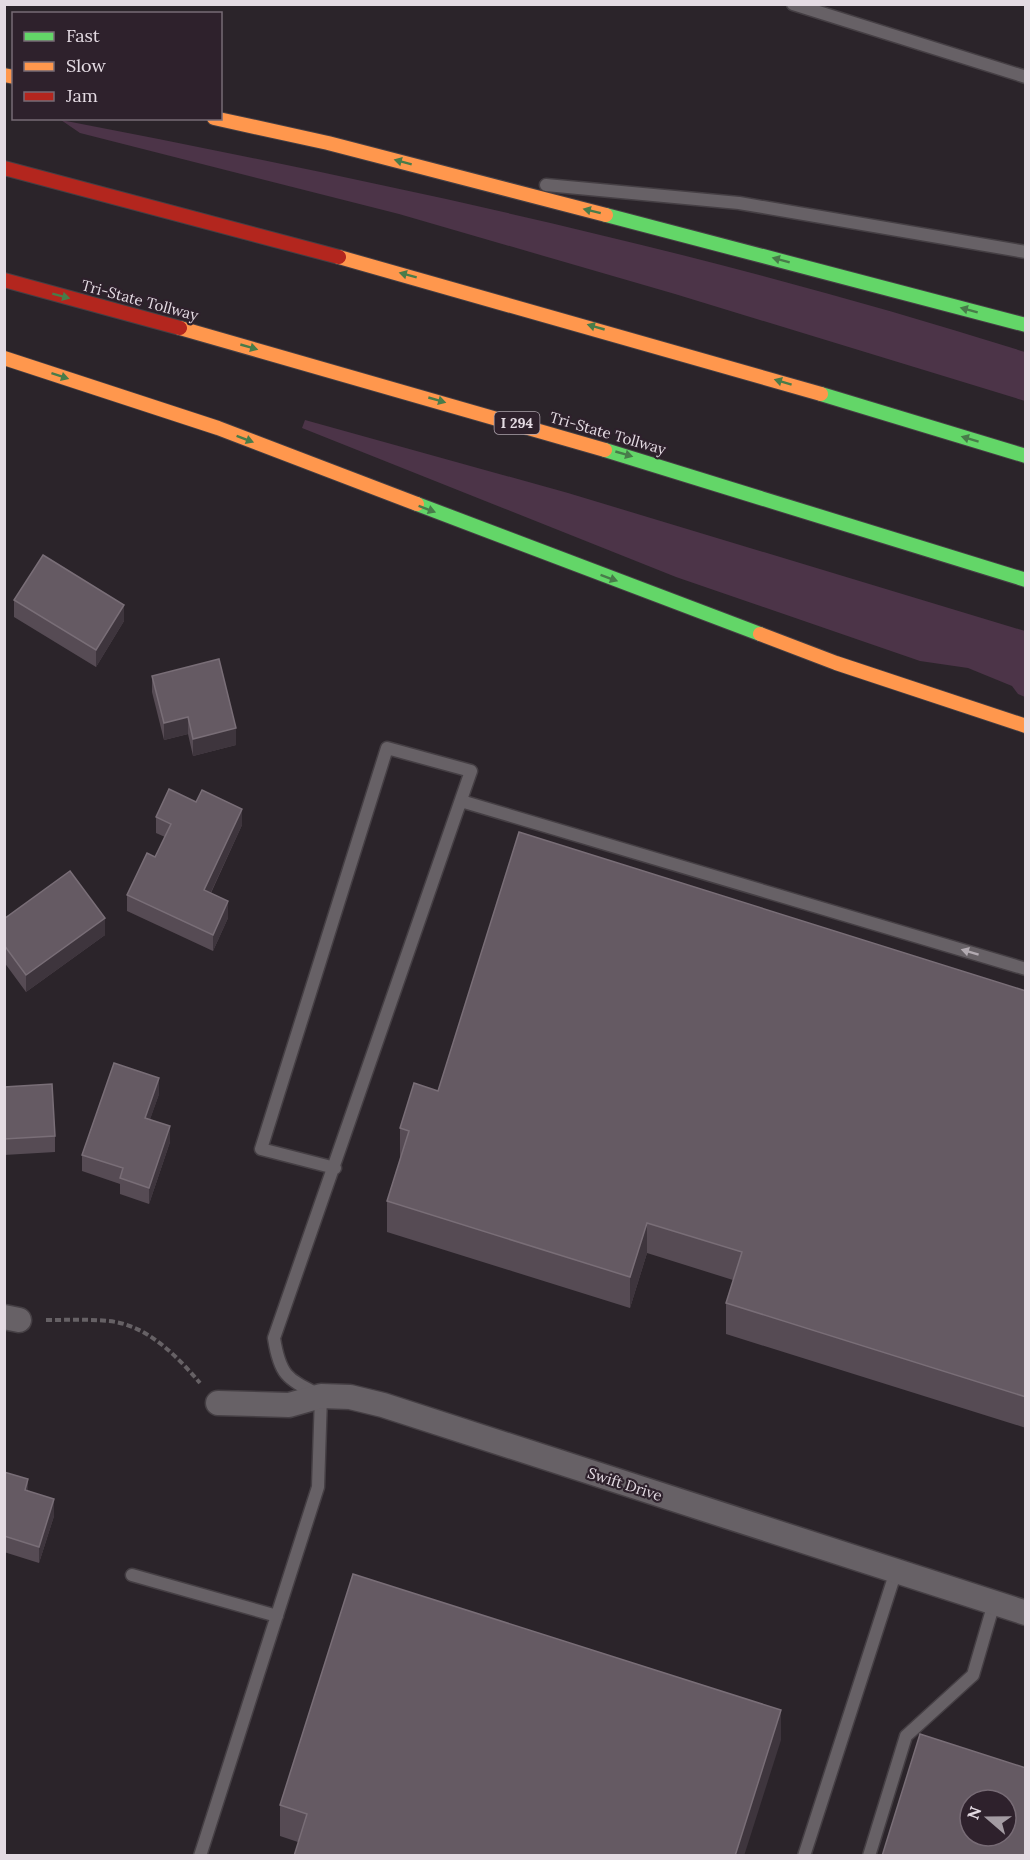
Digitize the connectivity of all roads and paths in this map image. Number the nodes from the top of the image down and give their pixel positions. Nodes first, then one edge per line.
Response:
1 (793, 4) edge
2 (1026, 77) edge
3 (222, 120) edge
4 (4, 168) edge
5 (461, 177) junction
6 (1026, 252) edge
7 (4, 280) edge
8 (1026, 326) edge
9 (4, 358) edge
10 (1026, 456) edge
11 (1026, 580) edge
12 (1026, 726) edge
13 (461, 801) junction
14 (1026, 969) edge
15 (335, 1168) junction
16 (12, 1319) edge
17 (321, 1396) junction
18 (218, 1403) joint
19 (896, 1571) junction
20 (132, 1575) dead end
21 (994, 1603) junction
22 (1026, 1613) edge
23 (277, 1616) junction
24 (200, 1856) edge
25 (804, 1856) edge
26 (868, 1856) edge

1 - 2 lane
5 -> 3 highway
10 -> 4 highway
5 - 6 lane
8 -> 5 highway
7 -> 11 highway, Tri-State Tollway / I 294
9 -> 12 highway
14 -> 13 lane
13 - 15 lane
13 - 15 lane
15 - 17 lane
16 - 18 path
17 - 18 street, Swift Drive
17 - 19 street, Swift Drive
17 - 23 lane
19 - 21 street, Swift Drive
19 - 25 lane
20 - 23 lane
21 - 22 street, Swift Drive
21 - 26 lane
23 - 24 lane

